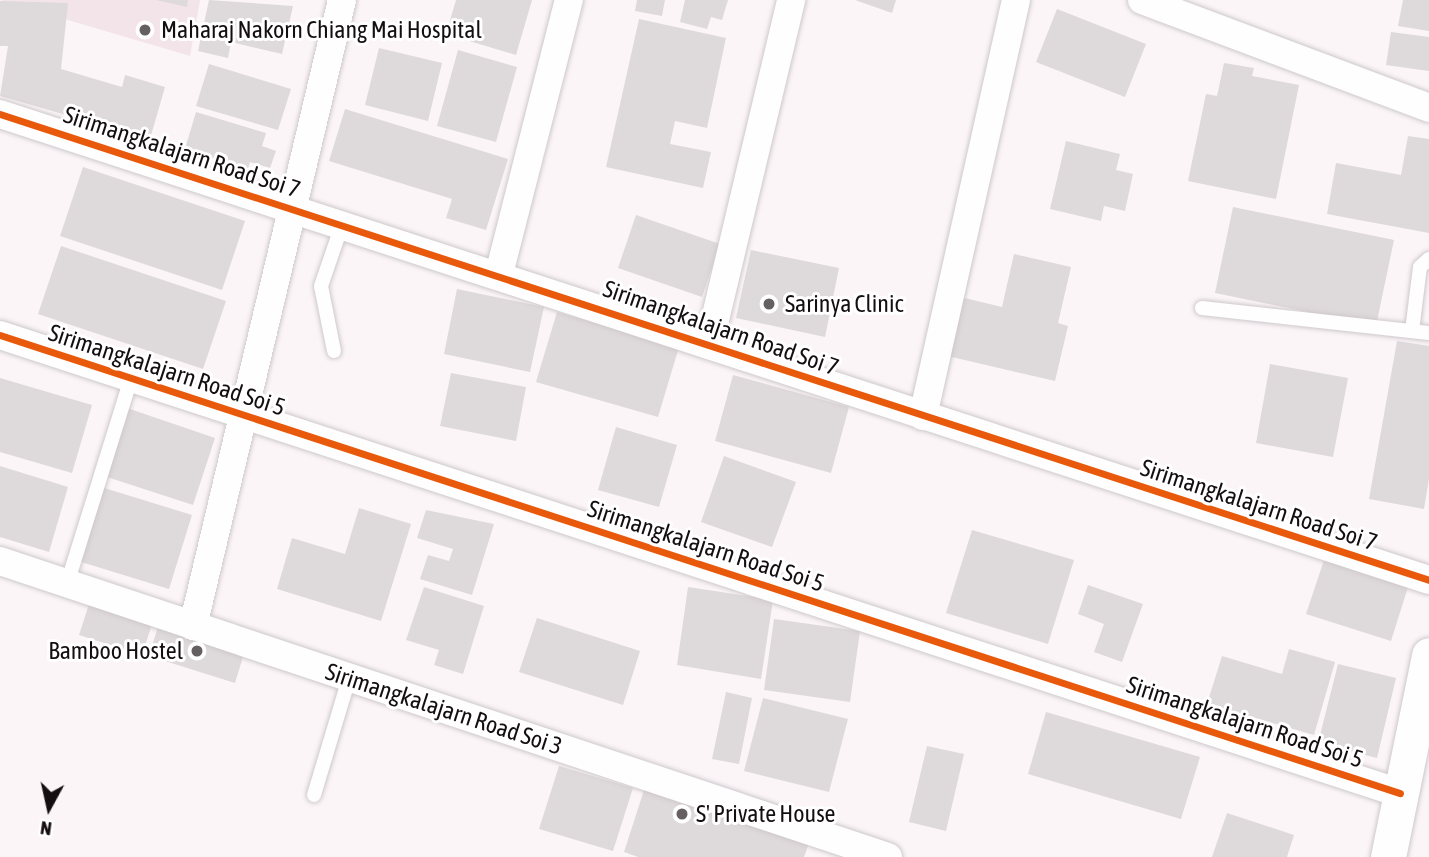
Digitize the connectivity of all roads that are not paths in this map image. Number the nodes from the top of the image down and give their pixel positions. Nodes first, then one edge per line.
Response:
1 (342, 0) edge
2 (569, 0) edge
3 (791, 0) edge
4 (1016, 0) edge
5 (1142, 0) edge
6 (1429, 108) edge
7 (0, 114) edge
8 (291, 208) junction
9 (342, 225) junction
10 (1429, 259) edge
11 (499, 274) junction
12 (1202, 308) dead end
13 (1412, 331) junction
14 (1429, 333) edge
15 (0, 335) edge
16 (709, 345) junction
17 (334, 351) dead end
18 (131, 378) junction
19 (243, 415) junction
20 (923, 416) junction
21 (0, 561) edge
22 (1429, 580) edge
23 (67, 584) junction
24 (193, 626) junction
25 (1429, 655) edge
26 (349, 678) junction
27 (1400, 793) junction
28 (314, 794) dead end
29 (888, 857) edge
30 (1388, 857) edge

1 - 8 street
2 - 11 street
3 - 16 street
4 - 20 street
5 - 6 street
7 - 8 street, Sirimangkalajarn Road Soi 7
8 - 9 street, Sirimangkalajarn Road Soi 7
8 - 19 street
9 - 11 street, Sirimangkalajarn Road Soi 7
9 - 17 lane
10 - 13 lane
11 - 16 street, Sirimangkalajarn Road Soi 7
12 - 13 lane
13 - 14 lane
15 - 18 street, Sirimangkalajarn Road Soi 5
16 - 20 street, Sirimangkalajarn Road Soi 7
18 - 19 street, Sirimangkalajarn Road Soi 5
18 - 23 lane
19 - 24 street
19 - 27 street, Sirimangkalajarn Road Soi 5
20 - 22 street, Sirimangkalajarn Road Soi 7
21 - 23 street, Sirimangkalajarn Road Soi 3
23 - 24 street, Sirimangkalajarn Road Soi 3
24 - 26 street, Sirimangkalajarn Road Soi 3
25 - 27 street
26 - 28 lane
26 - 29 street, Sirimangkalajarn Road Soi 3
27 - 30 street

